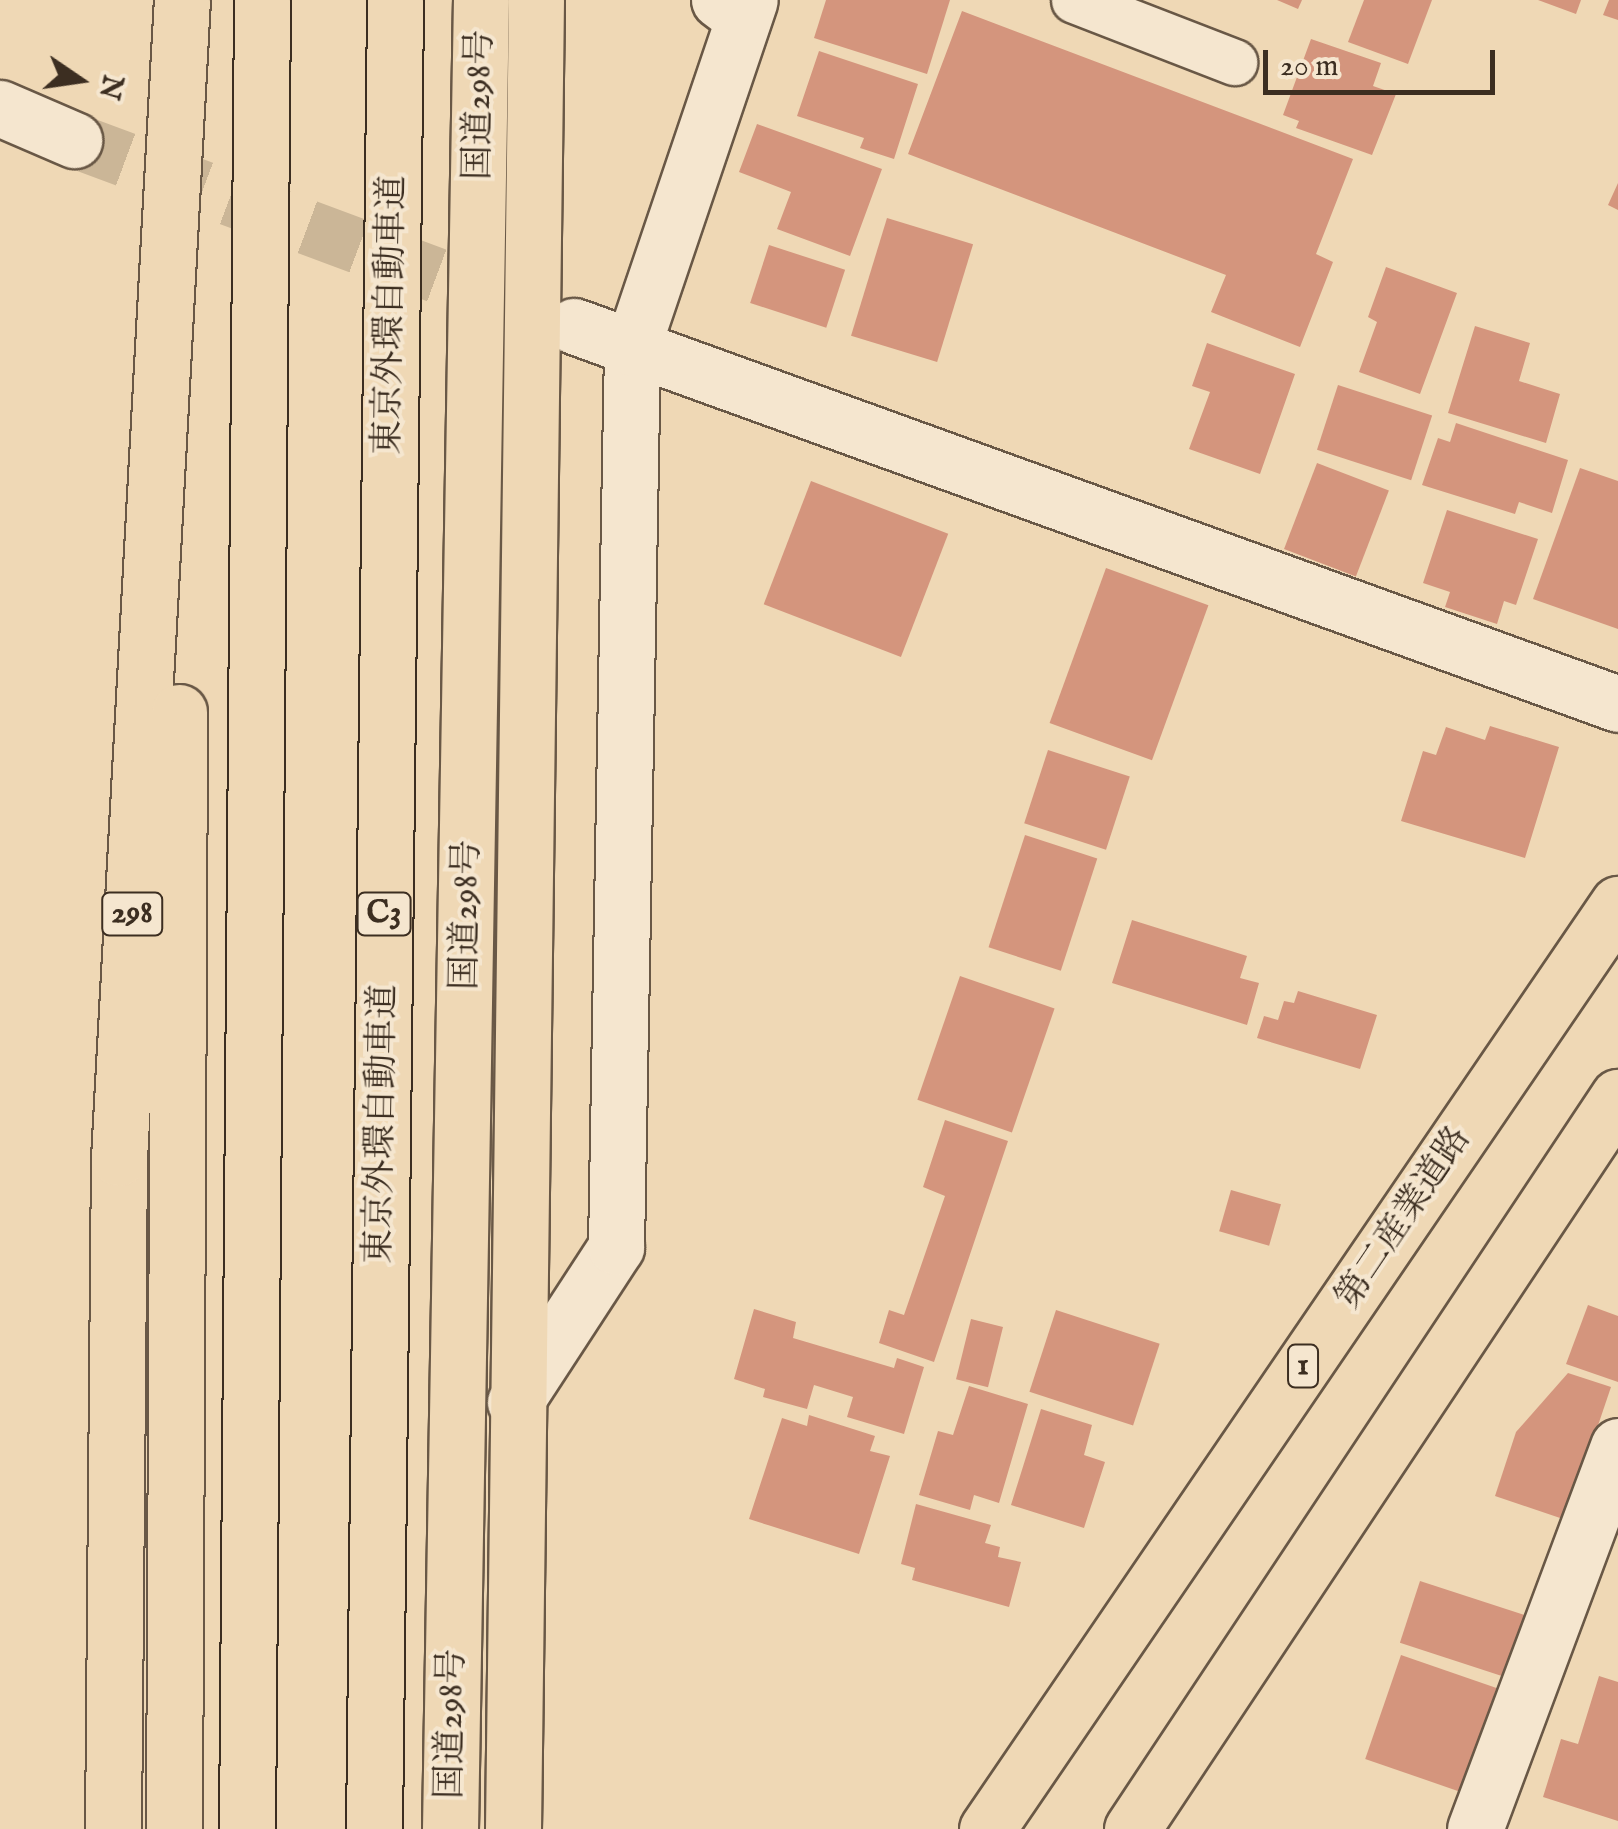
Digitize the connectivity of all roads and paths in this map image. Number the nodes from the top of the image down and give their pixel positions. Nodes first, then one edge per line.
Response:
1 (185, 0) edge
2 (262, 0) edge
3 (395, 0) edge
4 (481, 0) edge
5 (536, 0) edge
6 (1074, 0) edge
7 (738, 6) edge
8 (1234, 62) dead end
9 (0, 108) edge
10 (74, 140) tunnel mouth
11 (574, 326) tunnel mouth
12 (632, 348) junction
13 (1618, 704) edge
14 (1618, 904) edge
15 (1618, 1096) edge
16 (515, 1402) junction
17 (1618, 1446) edge
18 (113, 1829) edge
19 (174, 1829) edge
20 (247, 1829) edge
21 (374, 1829) edge
22 (450, 1829) edge
23 (513, 1829) edge
24 (987, 1829) edge
25 (1132, 1829) edge
26 (1475, 1829) edge

1 - 18 main road, 298
1 - 19 main road, 298
2 - 20 main road, bridge
3 - 21 main road, 東京外環自動車道 / C3, bridge
4 - 22 main road, 国道298号
5 - 16 main road
6 - 8 lane
7 - 12 street
9 - 10 street
11 - 12 street
12 - 13 street
12 - 16 street
14 - 24 main road, 第二産業道路 / 1
15 - 25 main road
16 - 23 main road
17 - 26 street

